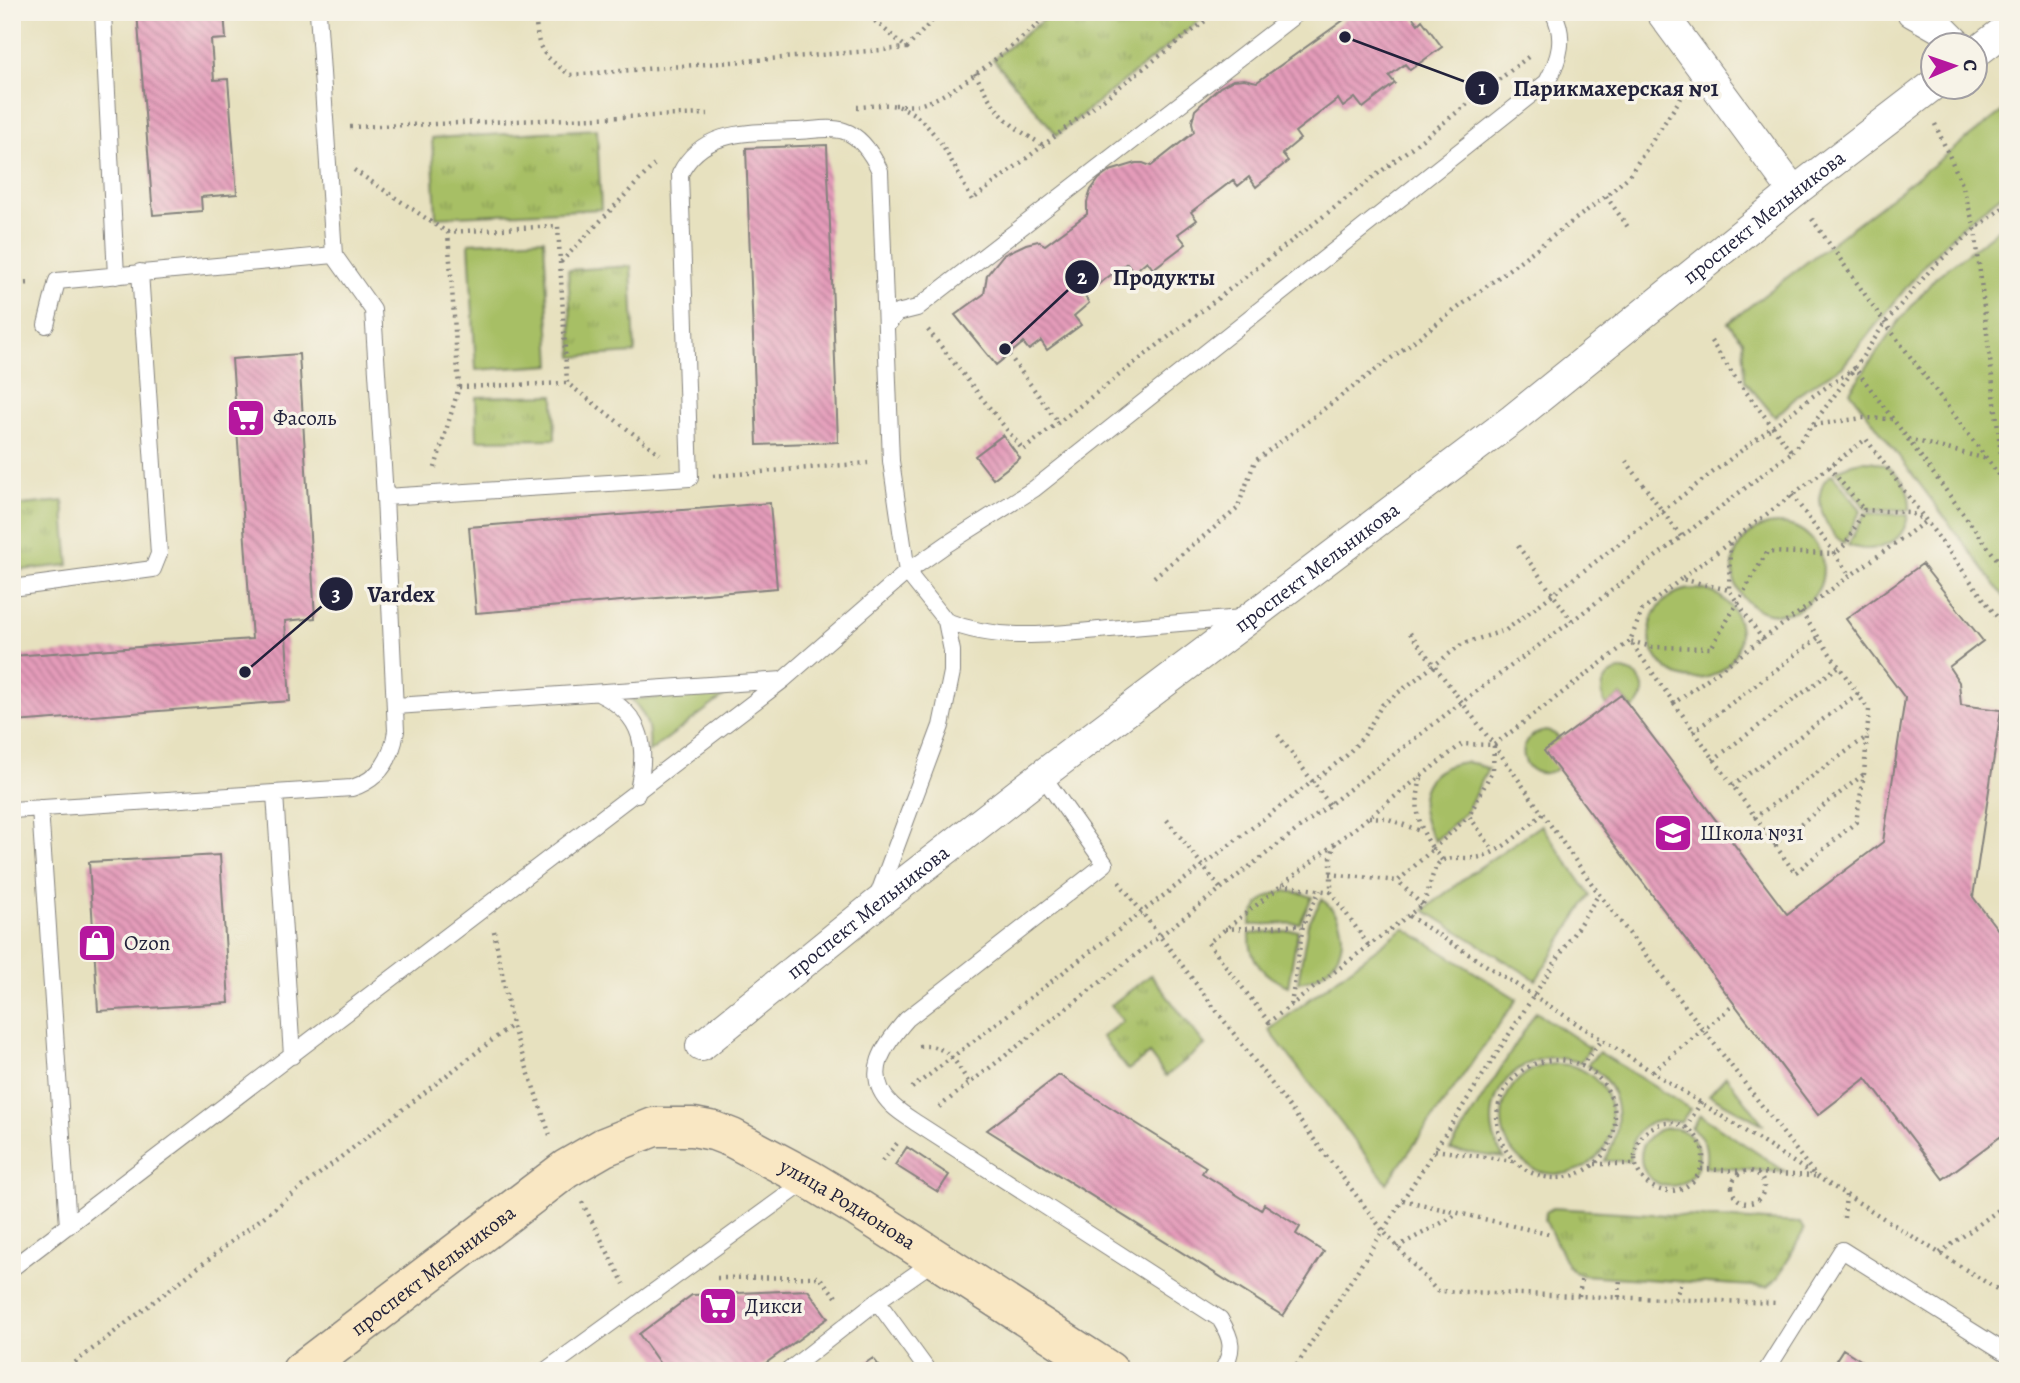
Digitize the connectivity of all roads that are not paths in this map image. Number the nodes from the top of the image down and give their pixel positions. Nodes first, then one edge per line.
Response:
1 (103, 12) edge
2 (318, 12) edge
3 (1299, 12) edge
4 (1553, 12) edge
5 (1661, 12) edge
6 (1912, 12) edge
7 (2008, 28) edge
8 (1945, 32) edge
9 (1988, 44) edge
10 (1918, 97) edge
11 (1794, 192) junction
12 (334, 255) junction
13 (140, 272) junction
14 (116, 275) junction
15 (46, 325) dead end
16 (887, 325) junction
17 (385, 497) junction
18 (907, 572) junction
19 (12, 588) edge
20 (1251, 617) junction
21 (946, 621) junction
22 (783, 680) junction
23 (598, 692) junction
24 (396, 706) junction
25 (1042, 775) junction
26 (275, 794) junction
27 (637, 794) junction
28 (40, 808) junction
29 (12, 810) edge
30 (874, 906) junction
31 (701, 1046) dead end
32 (292, 1056) junction
33 (565, 1168) joint
34 (810, 1179) junction
35 (68, 1226) junction
36 (937, 1259) junction
37 (12, 1268) edge
38 (877, 1301) junction
39 (2008, 1354) edge
40 (301, 1371) edge
41 (545, 1371) edge
42 (788, 1371) edge
43 (928, 1371) edge
44 (1109, 1371) edge
45 (1222, 1371) edge
46 (1766, 1371) edge

1 - 14 lane
2 - 12 lane
3 - 16 lane
4 - 18 lane
5 - 11 street
6 - 8 street
7 - 9 street
10 - 11 street, проспект Мельникова
11 - 20 street, проспект Мельникова
12 - 13 lane
12 - 17 lane
13 - 14 lane
13 - 19 lane
14 - 15 lane
16 - 17 lane
16 - 18 lane
17 - 24 lane
18 - 21 lane
18 - 22 lane
20 - 21 lane
20 - 25 street, проспект Мельникова
21 - 30 lane
22 - 23 lane
22 - 27 lane
23 - 24 lane
23 - 27 lane
24 - 26 lane
25 - 30 street, проспект Мельникова
25 - 45 lane
26 - 28 lane
26 - 32 lane
27 - 32 lane
28 - 29 lane
28 - 35 lane
30 - 31 street, проспект Мельникова
32 - 35 lane
33 - 34 street, улица Родионова
33 - 40 street, проспект Мельникова
34 - 36 street, улица Родионова
34 - 41 lane
35 - 37 lane
36 - 38 lane
36 - 44 street, улица Родионова
38 - 42 lane
38 - 43 lane
39 - 46 lane

